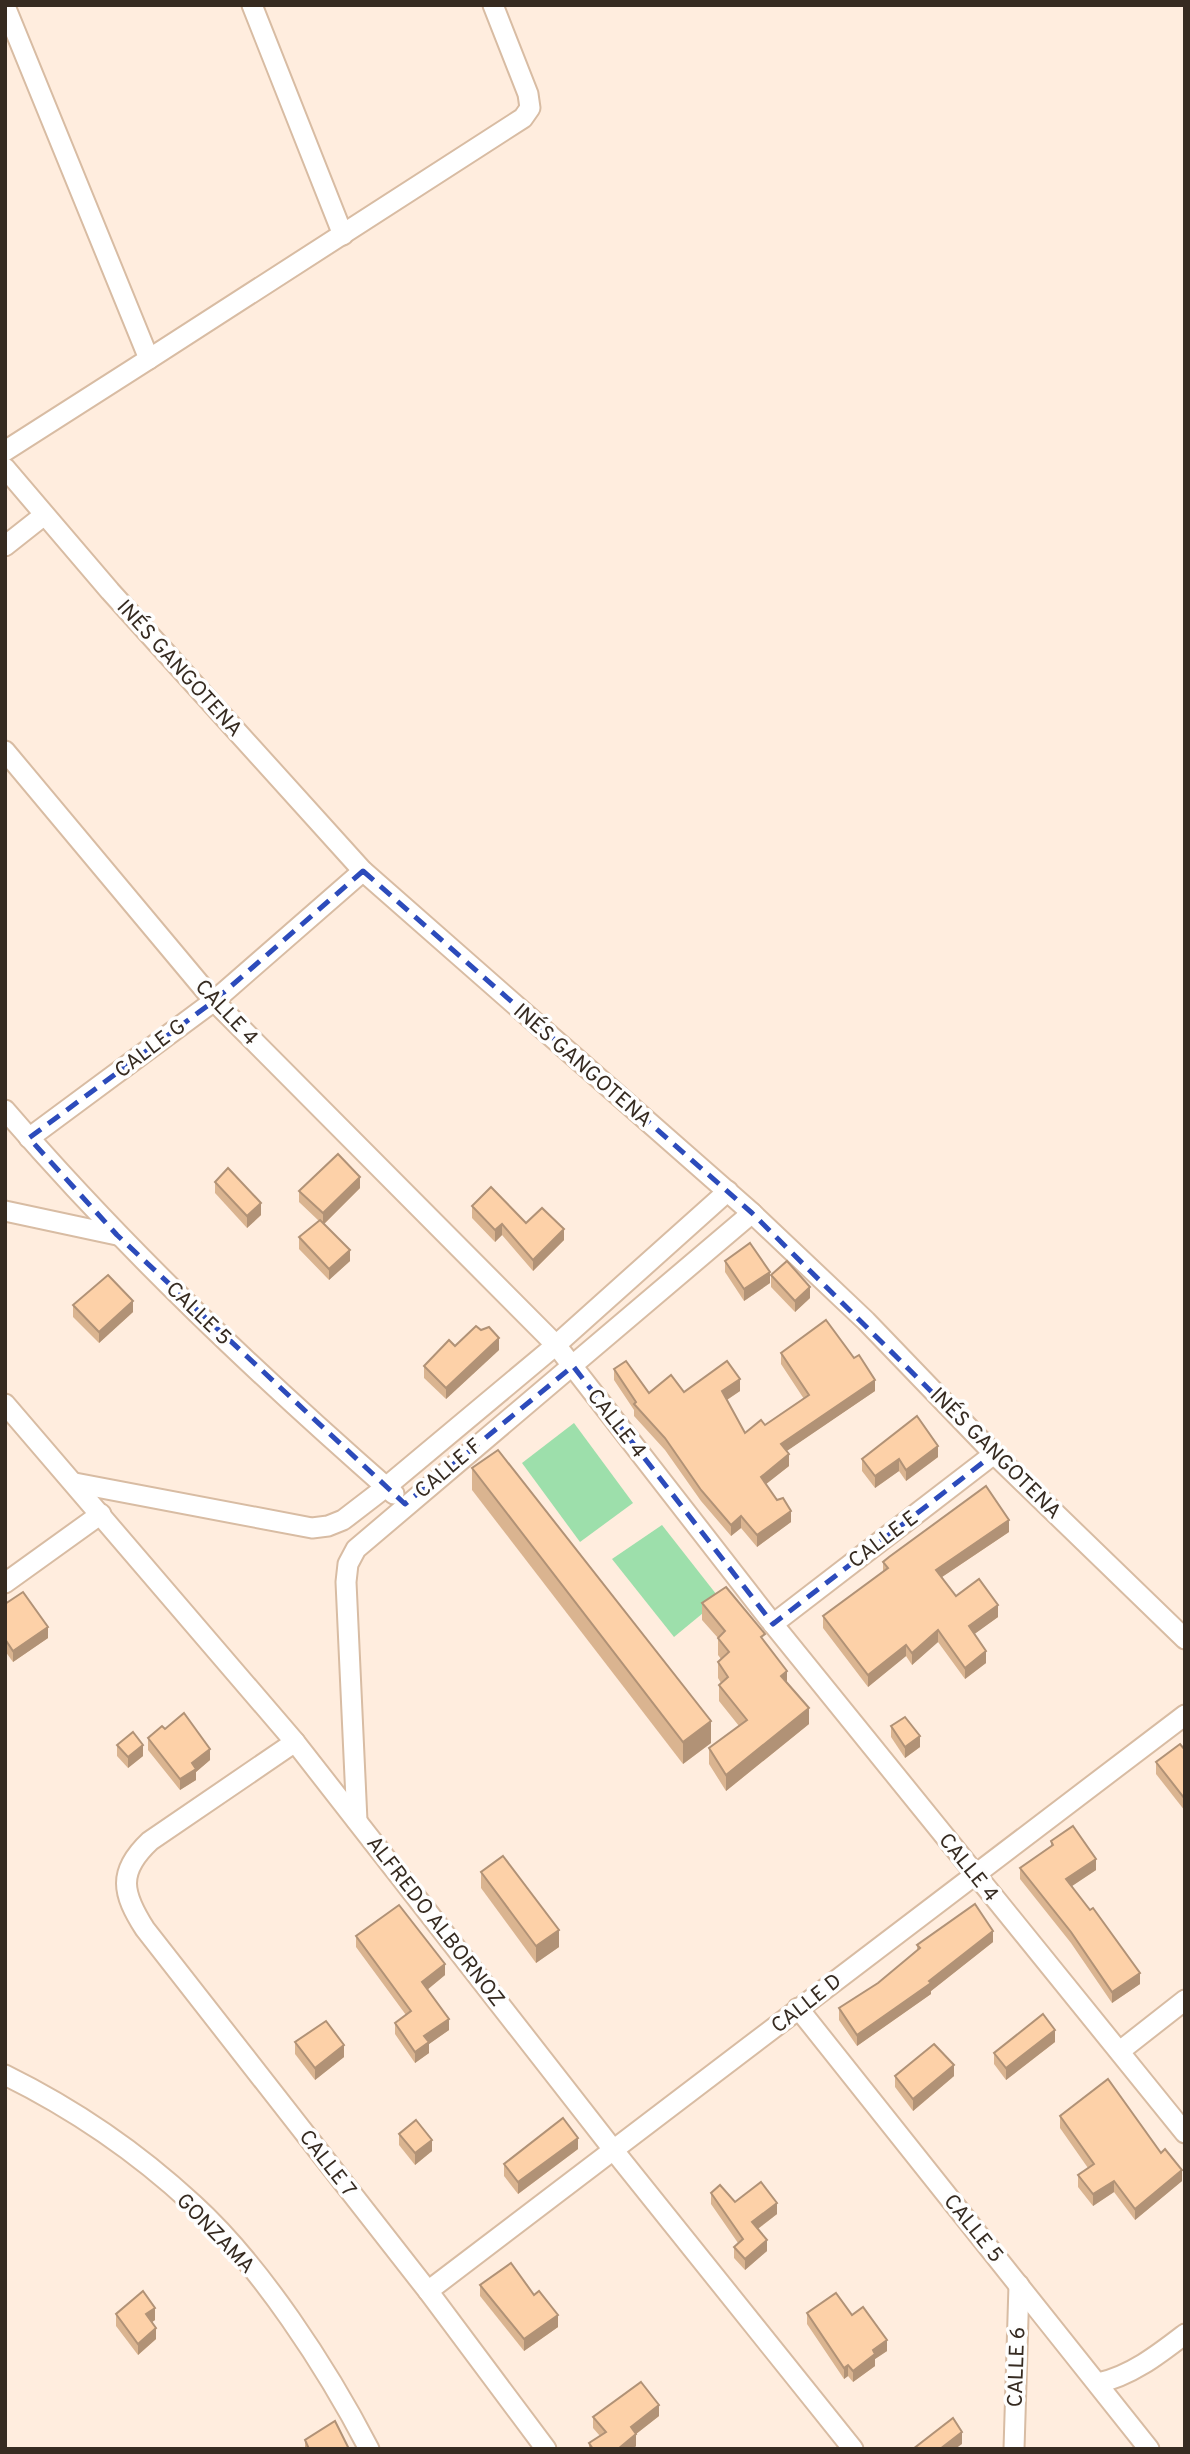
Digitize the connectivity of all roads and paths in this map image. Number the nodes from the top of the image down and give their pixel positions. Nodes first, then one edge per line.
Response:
1 (252, 5) edge
2 (493, 5) edge
3 (5, 6) edge
4 (343, 235) junction
5 (149, 359) junction
6 (5, 451) edge
7 (5, 468) edge
8 (43, 516) junction
9 (5, 546) edge
10 (5, 751) edge
11 (363, 871) junction
12 (214, 1001) junction
13 (5, 1110) edge
14 (29, 1138) junction
15 (728, 1191) junction
16 (5, 1211) edge
17 (752, 1213) junction
18 (117, 1235) junction
19 (556, 1345) junction
20 (573, 1366) junction
21 (5, 1404) edge
22 (994, 1454) junction
23 (75, 1483) junction
24 (386, 1487) junction
25 (405, 1504) junction
26 (102, 1514) junction
27 (5, 1583) edge
28 (772, 1624) junction
29 (1185, 1639) edge
30 (1185, 1715) edge
31 (295, 1742) junction
32 (357, 1821) junction
33 (975, 1875) junction
34 (1185, 2000) edge
35 (798, 2008) junction
36 (1119, 2051) junction
37 (5, 2075) edge
38 (1185, 2133) edge
39 (615, 2152) junction
40 (1018, 2284) junction
41 (428, 2291) junction
42 (1185, 2334) edge
43 (1098, 2383) junction
44 (369, 2449) edge
45 (546, 2449) edge
46 (853, 2449) edge
47 (1014, 2449) edge
48 (1149, 2449) edge

1 - 4 street
2 - 4 street
3 - 5 street
4 - 5 street
5 - 6 street
7 - 8 street, INÉS GANGOTENA
8 - 9 street
8 - 11 street, INÉS GANGOTENA
10 - 12 street, CALLE 4
11 - 12 street, CALLE G
11 - 15 street, INÉS GANGOTENA
12 - 14 street, CALLE G
12 - 19 street, CALLE 4
13 - 14 street, CALLE 5
14 - 18 street, CALLE 5
15 - 17 street, INÉS GANGOTENA
15 - 19 street, CALLE F
16 - 18 street
17 - 20 street, CALLE F
17 - 22 street, INÉS GANGOTENA
18 - 24 street, CALLE 5
19 - 20 street, CALLE 4
19 - 24 street, CALLE F
20 - 25 street, CALLE F
20 - 28 street, CALLE 4
21 - 23 street, ALFREDO ALBORNOZ
22 - 28 street, CALLE E
22 - 29 street, INÉS GANGOTENA
23 - 24 street, CALLE F
23 - 26 street, ALFREDO ALBORNOZ
24 - 25 street, CALLE 5
25 - 32 street, CALLE F
26 - 27 street
26 - 31 street, ALFREDO ALBORNOZ
28 - 33 street, CALLE 4
30 - 33 street, CALLE D
31 - 32 street, ALFREDO ALBORNOZ
31 - 41 street, CALLE 7
32 - 39 street, ALFREDO ALBORNOZ
33 - 35 street, CALLE D
33 - 36 street, CALLE 4
34 - 36 street
35 - 39 street, CALLE D
35 - 40 street, CALLE 5
36 - 38 street, CALLE 4
37 - 44 street, GONZAMA
39 - 41 street, CALLE D
39 - 46 street, ALFREDO ALBORNOZ
40 - 43 street, CALLE 5
40 - 47 street, CALLE 6
41 - 45 street, CALLE 7
42 - 43 street
43 - 48 street, CALLE 5

